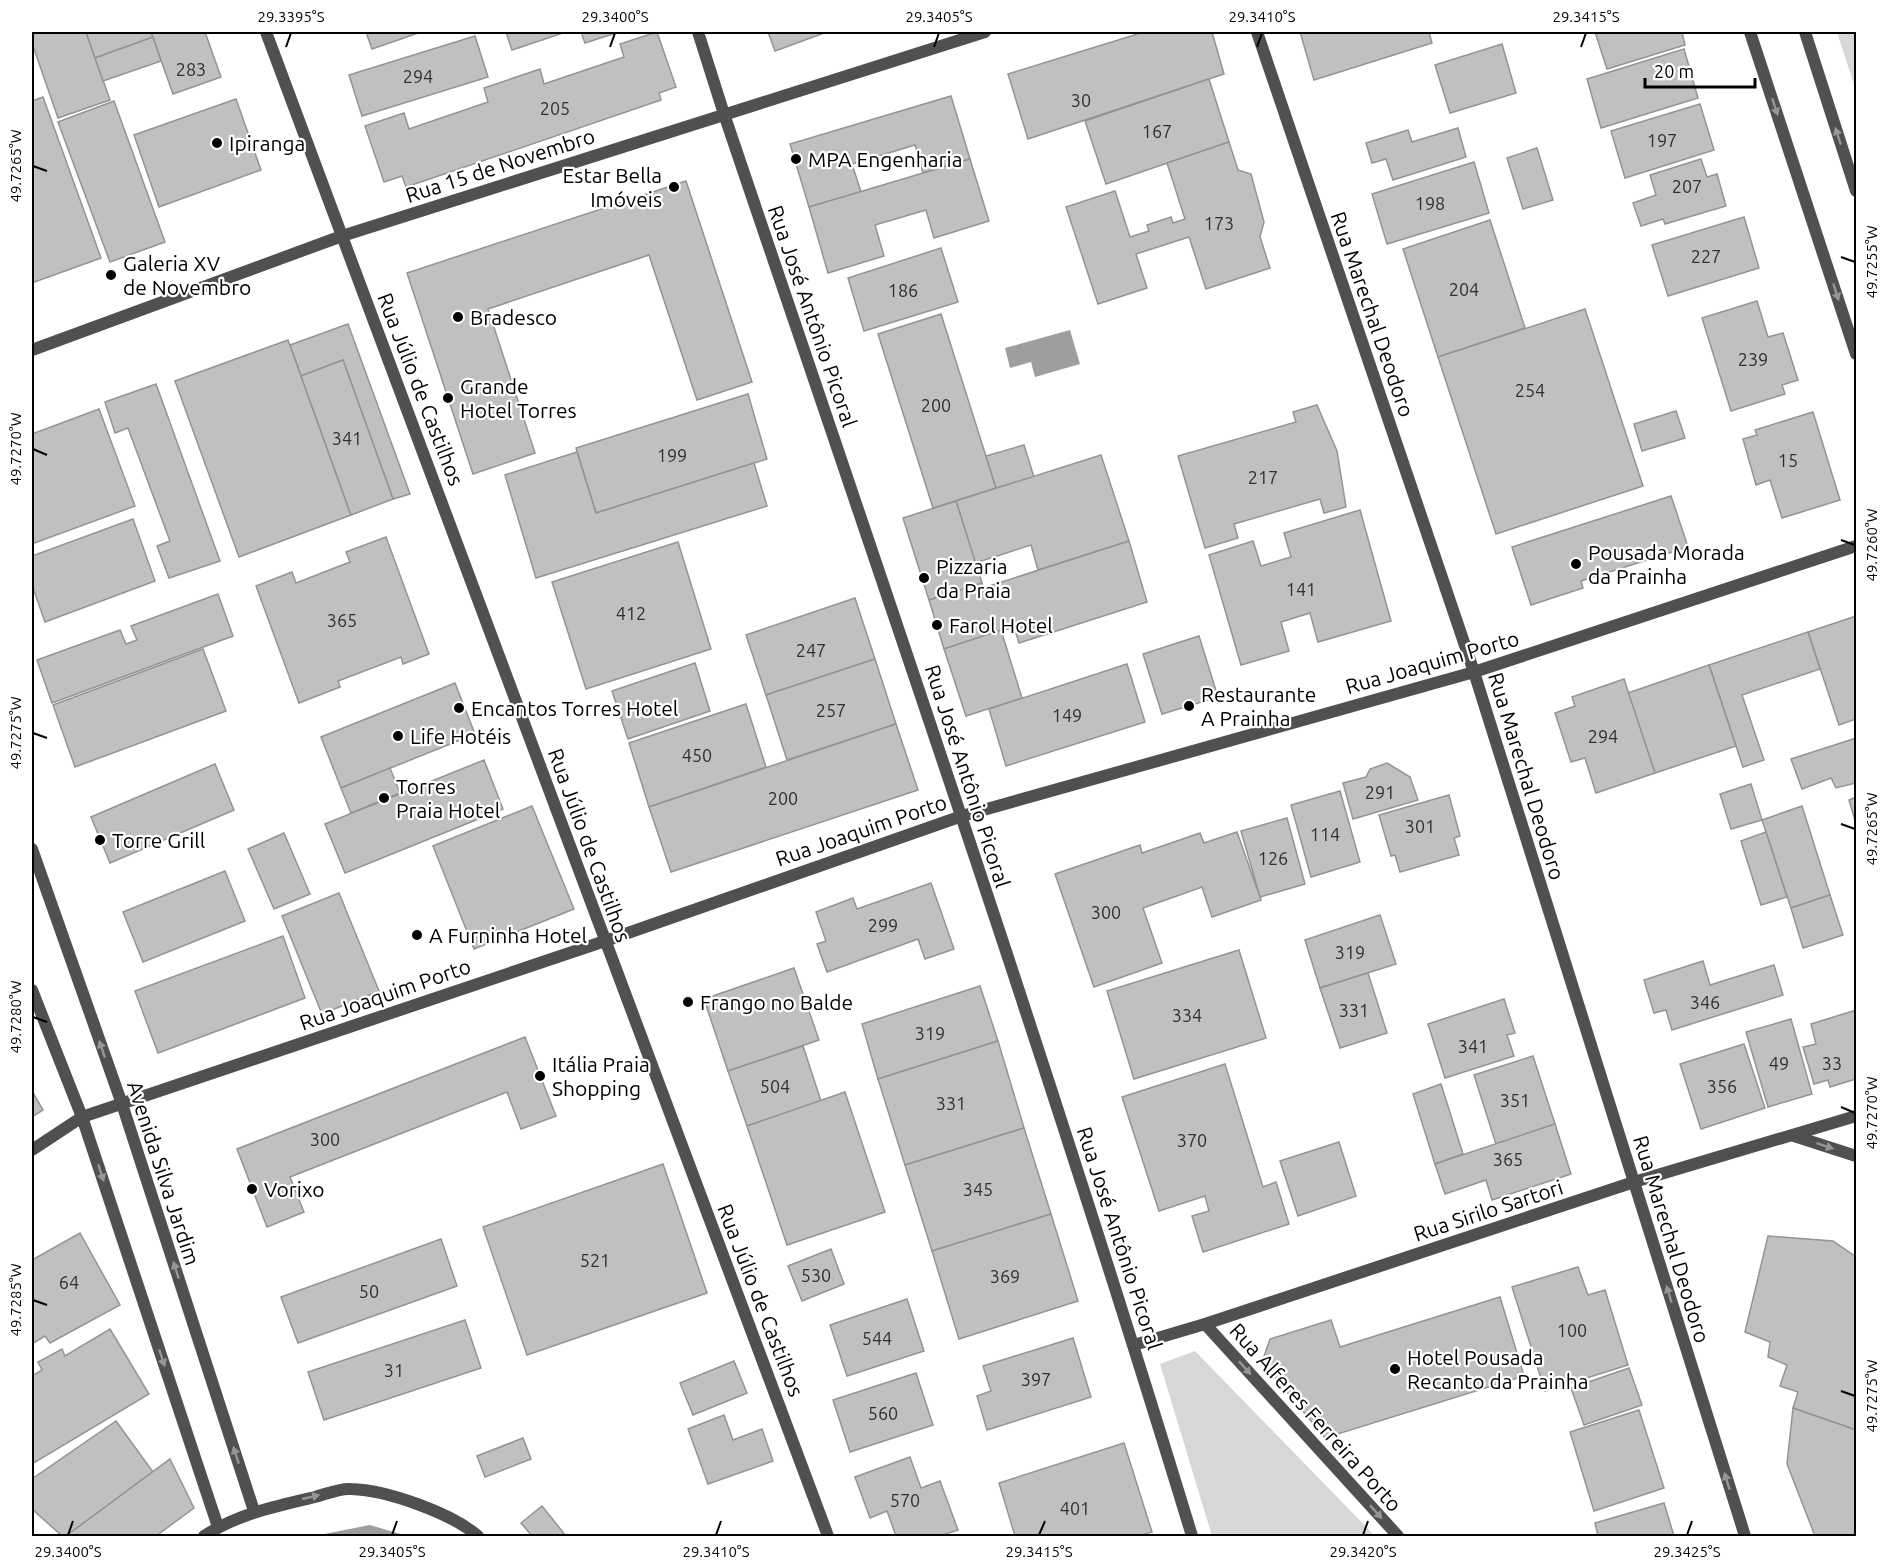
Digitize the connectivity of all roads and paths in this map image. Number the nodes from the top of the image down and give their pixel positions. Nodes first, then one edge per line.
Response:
1 (266, 32) edge
2 (698, 32) edge
3 (985, 32) edge
4 (1257, 32) edge
5 (1750, 32) edge
6 (1804, 32) edge
7 (724, 114) junction
8 (1857, 191) edge
9 (342, 236) junction
10 (32, 350) edge
11 (1857, 354) edge
12 (1857, 546) edge
13 (1474, 672) junction
14 (962, 816) junction
15 (32, 849) edge
16 (605, 941) junction
17 (32, 990) edge
18 (122, 1104) junction
19 (1857, 1116) edge
20 (82, 1118) junction
21 (1794, 1136) junction
22 (32, 1150) edge
23 (1857, 1156) edge
24 (1634, 1182) junction
25 (1205, 1324) junction
26 (1134, 1345) junction
27 (254, 1511) junction
28 (218, 1527) junction
29 (204, 1536) edge
30 (478, 1536) edge
31 (828, 1536) edge
32 (1192, 1536) edge
33 (1398, 1536) edge
34 (1745, 1536) edge

1 - 9 street, Rua Júlio de Castilhos
2 - 7 street, Rua José Antônio Picoral
3 - 7 street, Rua 15 de Novembro
4 - 13 street, Rua Marechal Deodoro
5 -> 11 street
8 -> 6 street
7 - 9 street, Rua 15 de Novembro
7 - 14 street, Rua José Antônio Picoral
9 - 10 street, Rua 15 de Novembro
9 - 16 street, Rua Júlio de Castilhos
12 - 13 street, Rua Joaquim Porto
13 - 14 street, Rua Joaquim Porto
13 - 24 street, Rua Marechal Deodoro
14 - 16 street, Rua Joaquim Porto
14 - 26 street, Rua José Antônio Picoral
18 -> 15 street, Avenida Silva Jardim
16 - 18 street, Rua Joaquim Porto
16 - 31 street, Rua Júlio de Castilhos
17 - 20 street
18 - 20 street, Rua Joaquim Porto
27 -> 18 street, Avenida Silva Jardim
19 - 21 street, Rua Sirilo Sartori
20 - 22 street, Rua Joaquim Porto
20 -> 28 street
21 -> 23 street
21 - 24 street, Rua Sirilo Sartori
24 - 25 street, Rua Sirilo Sartori
34 -> 24 street, Rua Marechal Deodoro
25 - 26 street, Rua Sirilo Sartori
25 -> 33 street, Rua Alferes Ferreira Porto
26 - 32 street, Rua José Antônio Picoral
27 - 28 street
27 -> 30 street
28 - 29 street

